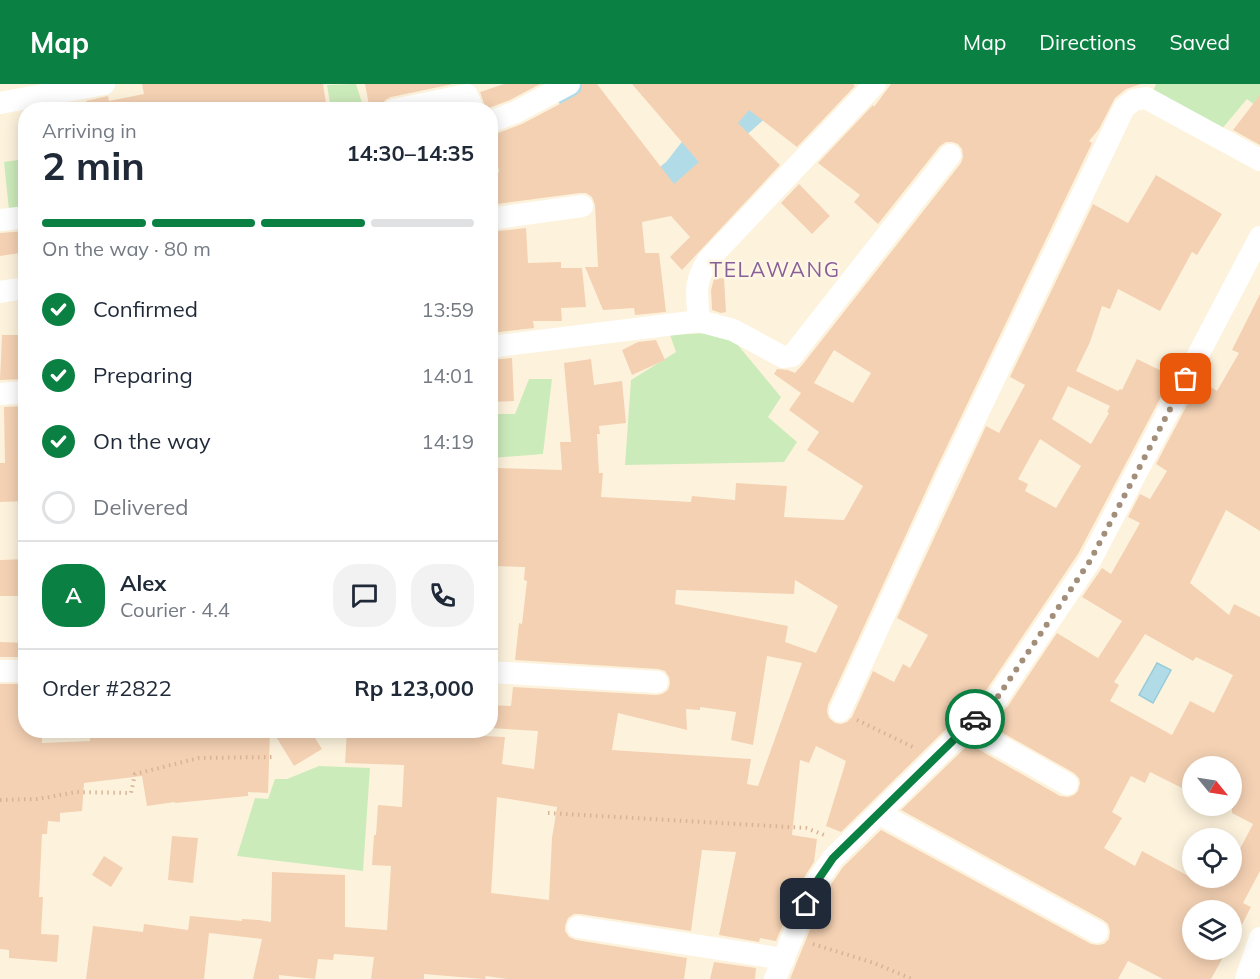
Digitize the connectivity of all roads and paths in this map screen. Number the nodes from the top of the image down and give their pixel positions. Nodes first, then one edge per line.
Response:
1 (104, 84) edge
2 (875, 84) edge
3 (568, 85) edge
4 (0, 103) edge
5 (498, 119) edge
6 (950, 155) dead end
7 (1260, 160) edge
8 (582, 206) dead end
9 (18, 218) edge
10 (498, 218) edge
11 (0, 220) edge
12 (1260, 237) edge
13 (18, 289) edge
14 (0, 292) edge
15 (699, 321) junction
16 (498, 346) edge
17 (18, 393) edge
18 (0, 394) edge
19 (0, 671) edge
20 (18, 671) edge
21 (498, 672) edge
22 (657, 682) dead end
23 (840, 711) joint
24 (966, 727) junction
25 (274, 757) dead end
26 (935, 759) junction
27 (1067, 784) dead end
28 (0, 800) edge
29 (548, 813) dead end
30 (880, 814) junction
31 (847, 844) junction
32 (578, 927) dead end
33 (1097, 932) dead end
34 (1260, 938) edge
35 (784, 959) edge
36 (912, 979) edge
37 (1246, 979) edge

1 - 4 street
2 - 15 street
3 - 5 street
6 - 15 street
7 - 23 street
8 - 10 street
9 - 11 street
12 - 24 street
13 - 14 street
15 - 16 street
17 - 18 street
19 - 20 street
21 - 22 street
23 - 26 path
24 - 26 street
24 - 27 street
25 - 28 path
26 - 30 street
29 - 31 path
30 - 31 street
30 - 33 street
31 - 35 street
32 - 35 street
34 - 37 street
35 - 36 path

